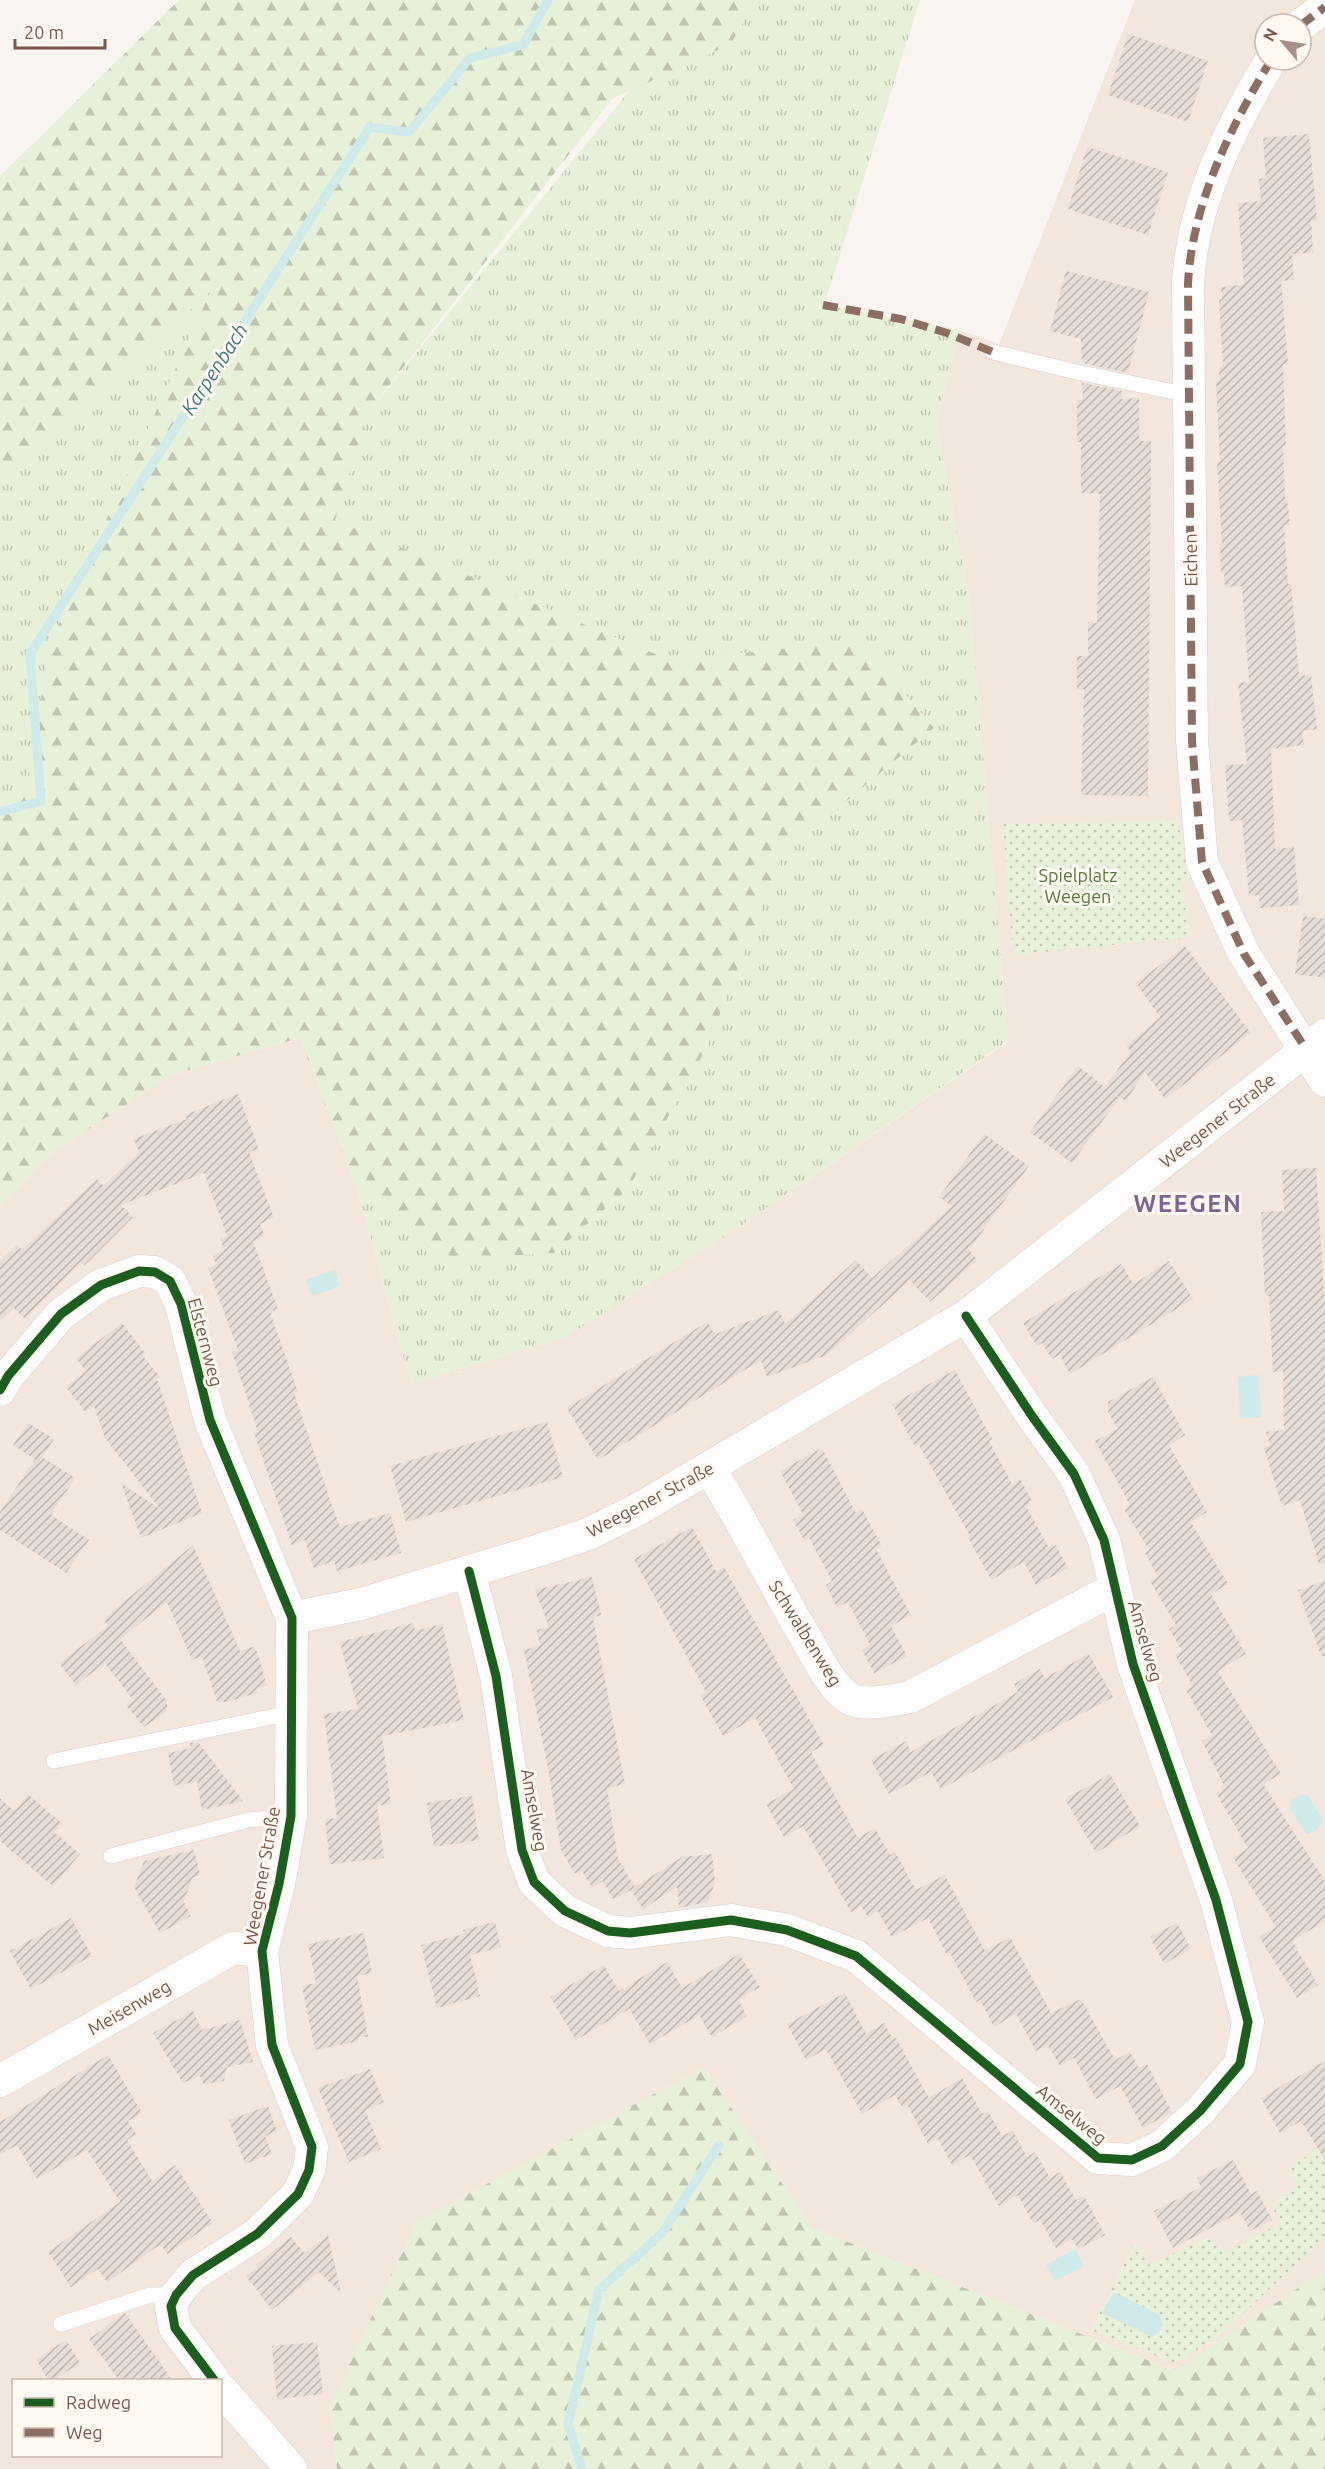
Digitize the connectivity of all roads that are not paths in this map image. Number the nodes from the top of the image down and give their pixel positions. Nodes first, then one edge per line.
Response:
1 (1263, 72) edge
2 (993, 352) dead end
3 (1189, 395) junction
4 (1315, 1042) edge
5 (1325, 1081) edge
6 (966, 1316) junction
7 (0, 1390) edge
8 (709, 1468) junction
9 (469, 1571) junction
10 (1114, 1589) junction
11 (292, 1618) junction
12 (291, 1713) junction
13 (54, 1761) dead end
14 (291, 1816) junction
15 (111, 1856) dead end
16 (262, 1951) junction
17 (0, 2081) edge
18 (176, 2295) junction
19 (61, 2324) dead end
20 (213, 2379) edge
21 (222, 2390) edge
22 (291, 2469) edge

1 - 3 street, Eichen
2 - 3 lane
3 - 4 street, Eichen
4 - 5 street, Eichen
4 - 6 street, Weegener Straße
6 - 8 street, Weegener Straße
6 - 10 street, Amselweg
7 - 11 street, Elsternweg
8 - 9 street, Weegener Straße
8 - 10 street, Schwalbenweg
9 - 10 street, Amselweg
9 - 11 street, Weegener Straße
11 - 12 street, Weegener Straße
12 - 13 lane
12 - 14 street, Weegener Straße
14 - 15 lane
14 - 16 street, Weegener Straße
16 - 17 street, Meisenweg
16 - 18 street, Weegener Straße
18 - 19 lane
18 - 20 street
21 - 22 street

